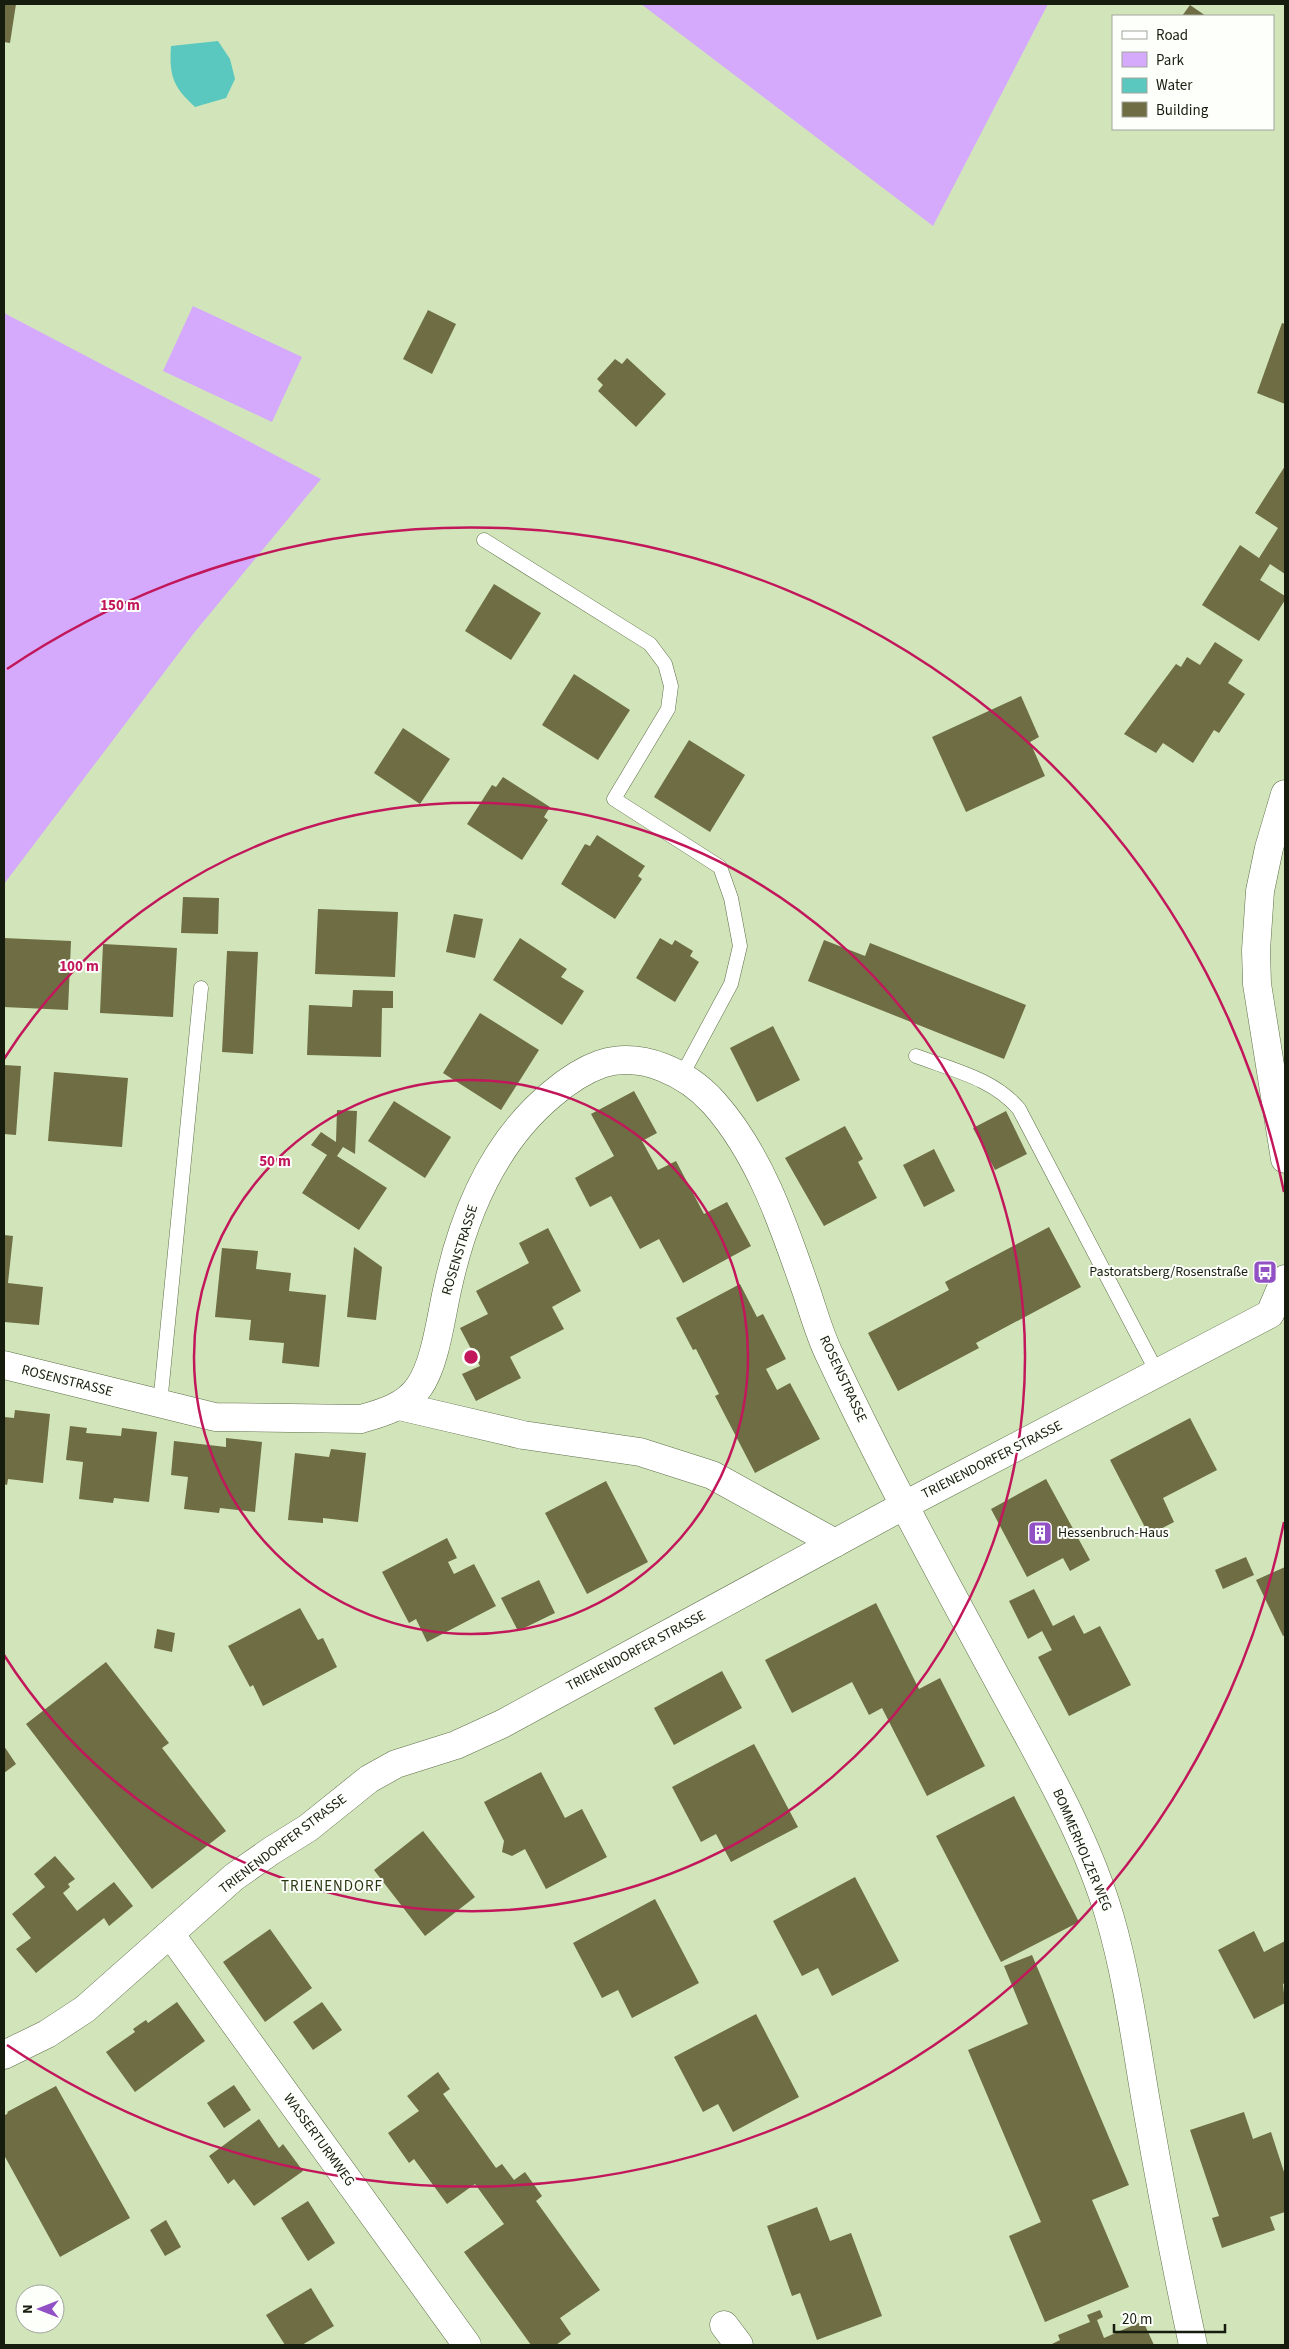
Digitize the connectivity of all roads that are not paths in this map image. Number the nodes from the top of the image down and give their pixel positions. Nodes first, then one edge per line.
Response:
1 (484, 540) dead end
2 (1285, 794) edge
3 (201, 988) dead end
4 (916, 1056) dead end
5 (682, 1075) junction
6 (1285, 1159) edge
7 (1285, 1279) edge
8 (1278, 1314) edge
9 (4, 1365) edge
10 (1158, 1374) junction
11 (160, 1404) junction
12 (399, 1406) junction
13 (903, 1506) junction
14 (835, 1543) junction
15 (171, 1935) junction
16 (4, 2055) edge
17 (467, 2345) edge
18 (1193, 2345) edge

1 - 5 lane
2 - 6 street
3 - 11 lane
4 - 10 lane
5 - 12 street, ROSENSTRASSE
5 - 13 street, ROSENSTRASSE
7 - 8 street, TRIENENDORFER STRASSE
8 - 10 street, TRIENENDORFER STRASSE
9 - 11 street, ROSENSTRASSE
10 - 13 street, TRIENENDORFER STRASSE
11 - 12 street, ROSENSTRASSE
12 - 14 street
13 - 14 street, TRIENENDORFER STRASSE
13 - 18 street, BOMMERHOLZER WEG
14 - 15 street, TRIENENDORFER STRASSE
15 - 16 street, TRIENENDORFER STRASSE
15 - 17 street, WASSERTURMWEG

